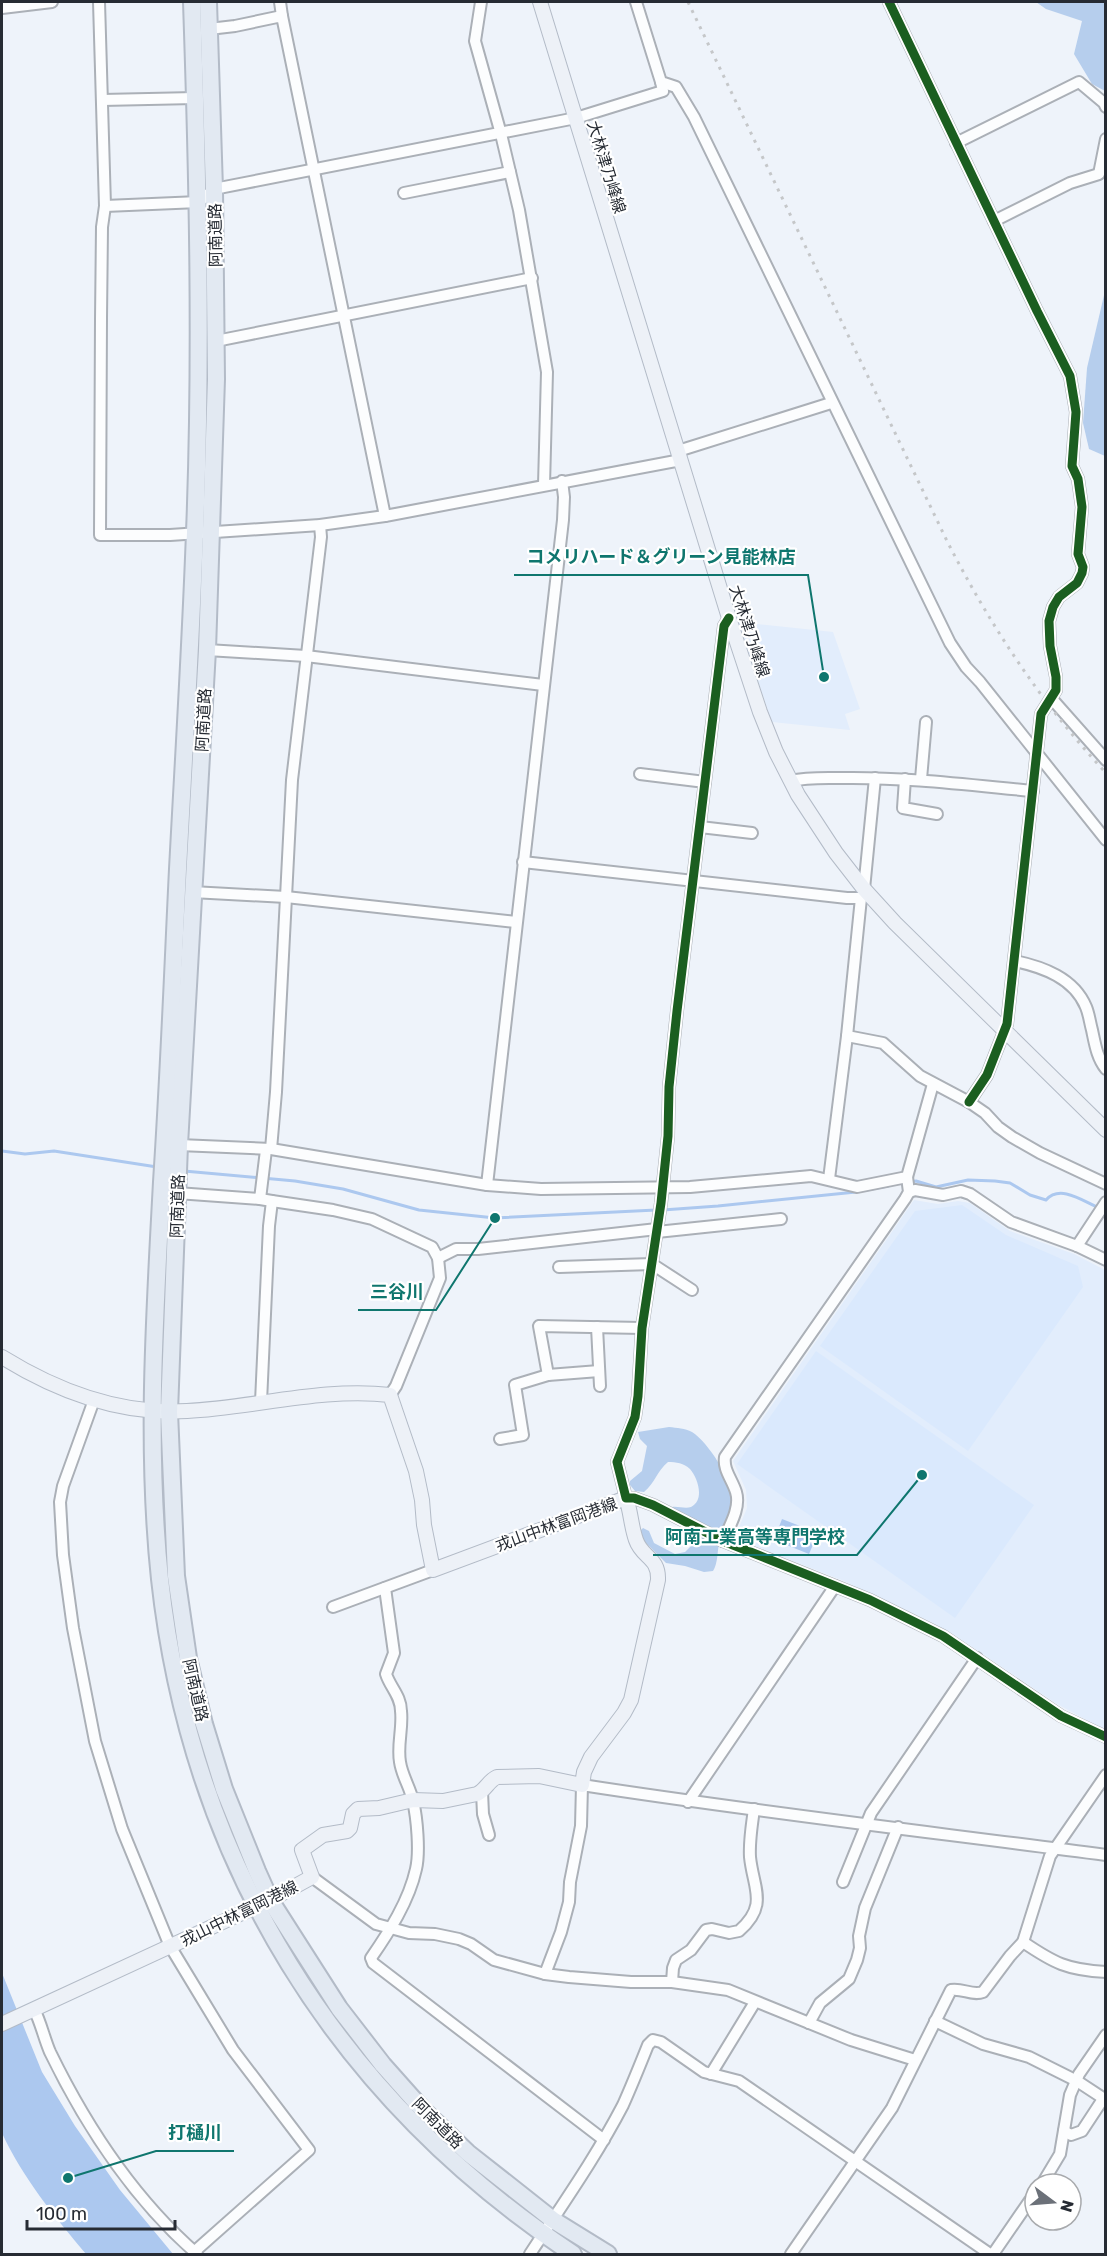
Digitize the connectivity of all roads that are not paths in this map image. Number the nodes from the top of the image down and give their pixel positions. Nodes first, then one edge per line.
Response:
1 (52, 2) edge
2 (99, 2) edge
3 (192, 2) edge
4 (208, 2) edge
5 (280, 2) edge
6 (481, 2) edge
7 (540, 2) edge
8 (636, 2) edge
9 (889, 2) edge
10 (2, 8) edge
11 (282, 16) junction
12 (209, 29) junction
13 (661, 82) junction
14 (195, 98) junction
15 (102, 100) junction
16 (1106, 107) edge
17 (576, 118) junction
18 (501, 134) junction
19 (1106, 139) edge
20 (956, 143) junction
21 (315, 170) junction
22 (510, 172) junction
23 (214, 189) junction
24 (405, 193) dead end
25 (199, 202) junction
26 (105, 206) junction
27 (994, 221) junction
28 (532, 278) junction
29 (344, 315) junction
30 (216, 341) junction
31 (831, 403) junction
32 (679, 455) junction
33 (562, 481) junction
34 (544, 484) junction
35 (385, 516) junction
36 (320, 525) junction
37 (204, 533) junction
38 (729, 618) junction
39 (207, 650) junction
40 (306, 656) junction
41 (543, 685) junction
42 (1052, 699) junction
43 (926, 722) dead end
44 (1037, 755) junction
45 (1106, 760) edge
46 (640, 774) dead end
47 (875, 778) junction
48 (905, 779) junction
49 (921, 779) junction
50 (791, 781) junction
51 (705, 782) junction
52 (1033, 791) junction
53 (938, 814) dead end
54 (700, 827) junction
55 (752, 833) dead end
56 (1106, 840) edge
57 (523, 862) junction
58 (693, 882) junction
59 (192, 892) junction
60 (864, 893) junction
61 (286, 897) junction
62 (516, 922) junction
63 (1015, 961) junction
64 (1005, 1031) junction
65 (847, 1036) junction
66 (1106, 1069) edge
67 (933, 1084) junction
68 (969, 1102) junction
69 (1106, 1130) edge
70 (174, 1151) junction
71 (267, 1153) junction
72 (829, 1179) junction
73 (908, 1183) junction
74 (1106, 1184) edge
75 (487, 1185) junction
76 (662, 1187) junction
77 (172, 1190) junction
78 (261, 1195) junction
79 (272, 1201) junction
80 (1102, 1207) edge
81 (781, 1219) dead end
82 (657, 1227) junction
83 (1077, 1246) junction
84 (438, 1258) junction
85 (1106, 1260) edge
86 (652, 1264) junction
87 (559, 1267) dead end
88 (692, 1290) dead end
89 (597, 1327) junction
90 (642, 1328) junction
91 (2, 1357) edge
92 (599, 1371) junction
93 (548, 1375) junction
94 (600, 1386) dead end
95 (390, 1395) junction
96 (94, 1400) junction
97 (261, 1402) junction
98 (152, 1411) junction
99 (170, 1412) junction
100 (500, 1439) dead end
101 (626, 1498) junction
102 (723, 1541) junction
103 (433, 1570) junction
104 (835, 1586) junction
105 (385, 1588) junction
106 (333, 1607) dead end
107 (977, 1658) junction
108 (1106, 1737) edge
109 (1106, 1775) edge
110 (582, 1785) junction
111 (482, 1792) junction
112 (413, 1800) junction
113 (688, 1802) junction
114 (754, 1809) junction
115 (866, 1824) junction
116 (898, 1827) junction
117 (489, 1835) dead end
118 (1055, 1849) junction
119 (1106, 1855) edge
120 (312, 1877) junction
121 (843, 1882) dead end
122 (270, 1900) junction
123 (255, 1907) junction
124 (392, 1929) junction
125 (1023, 1941) junction
126 (170, 1946) junction
127 (1106, 1972) edge
128 (545, 1974) junction
129 (672, 1982) junction
130 (755, 2002) junction
131 (31, 2011) junction
132 (935, 2021) junction
133 (809, 2023) junction
134 (2, 2024) edge
135 (1106, 2035) edge
136 (915, 2060) junction
137 (711, 2073) junction
138 (1077, 2081) junction
139 (1104, 2100) edge
140 (1064, 2132) junction
141 (604, 2140) junction
142 (855, 2161) junction
143 (1049, 2172) edge
144 (1023, 2210) edge
145 (553, 2220) junction
146 (543, 2234) junction
147 (196, 2253) edge
148 (530, 2254) edge
149 (573, 2254) edge
150 (608, 2254) edge
151 (791, 2254) edge
152 (991, 2254) edge

1 - 10 street
2 - 15 street
3 - 14 highway, 阿南道路
4 - 12 highway, 阿南道路
5 - 11 street
6 - 18 street
7 - 17 main road, 大林津乃峰線
8 - 13 street
9 - 20 street
11 - 12 street
11 - 21 street
12 - 23 highway, 阿南道路
13 - 17 street
13 - 31 street
14 - 15 street
14 - 25 highway, 阿南道路
15 - 26 street
16 - 20 street
17 - 18 street
17 - 32 main road, 大林津乃峰線
18 - 21 street
18 - 22 street
19 - 27 street
20 - 27 street
21 - 23 street
21 - 29 street
22 - 24 street
22 - 28 street
23 - 25 street
23 - 30 highway, 阿南道路
25 - 26 street
25 - 37 highway, 阿南道路
26 - 37 street
27 - 42 street
28 - 29 street
28 - 34 street
29 - 30 street
29 - 35 street
30 - 37 highway, 阿南道路
31 - 32 street
31 - 44 street
32 - 33 street
32 - 38 main road, 大林津乃峰線
33 - 34 street
33 - 41 street
34 - 35 street
35 - 36 street
36 - 37 street
36 - 40 street
37 - 39 highway, 阿南道路
37 - 70 highway, 阿南道路
38 - 50 main road, 大林津乃峰線
38 - 51 street
39 - 40 street
39 - 59 highway, 阿南道路
40 - 41 street
40 - 61 street
41 - 57 street
42 - 44 street
42 - 45 street
43 - 49 street
44 - 52 street
44 - 56 street
46 - 51 street
47 - 48 street
47 - 50 street
47 - 60 street
48 - 49 street
48 - 53 street
49 - 52 street
50 - 60 main road, 大林津乃峰線
51 - 54 street
52 - 63 street
54 - 55 street
54 - 58 street
57 - 58 street
57 - 62 street
58 - 60 street
58 - 76 street
59 - 61 street
59 - 70 highway, 阿南道路
60 - 64 main road, 大林津乃峰線
60 - 65 street
61 - 62 street
61 - 71 street
62 - 75 street
63 - 64 street
63 - 66 street
64 - 68 street
64 - 69 main road, 大林津乃峰線
65 - 67 street
65 - 72 street
67 - 68 street
67 - 73 street
68 - 74 street
70 - 71 street
70 - 77 highway, 阿南道路
71 - 75 street
71 - 78 street
72 - 73 street
72 - 76 street
73 - 83 street
73 - 102 street
75 - 76 street
76 - 82 street
77 - 78 street
77 - 98 highway, 阿南道路
77 - 99 highway, 阿南道路
78 - 79 street
79 - 84 street
79 - 97 street
80 - 83 street
81 - 82 street
82 - 84 street
82 - 86 street
83 - 85 street
84 - 95 street
86 - 87 street
86 - 88 street
86 - 90 street
89 - 90 street
89 - 92 street
89 - 93 street
90 - 101 street
91 - 96 main road
92 - 93 street
92 - 94 street
93 - 100 street
95 - 97 main road
95 - 103 main road
96 - 98 main road
96 - 126 street
97 - 99 main road
98 - 99 main road
98 - 123 highway, 阿南道路
99 - 122 highway, 阿南道路
101 - 102 street
101 - 103 main road, 戎山中林富岡港線
101 - 110 main road, 戎山中林富岡港線
102 - 104 street
103 - 105 street
104 - 107 street
104 - 113 street
105 - 106 street
105 - 112 street
107 - 108 street
107 - 115 street
109 - 118 street
110 - 111 main road, 戎山中林富岡港線
110 - 113 street
110 - 128 street
111 - 112 main road, 戎山中林富岡港線
111 - 117 street
112 - 120 main road, 戎山中林富岡港線
112 - 124 street
113 - 114 street
114 - 115 street
114 - 129 street
115 - 116 street
115 - 121 street
116 - 118 street
116 - 133 street
118 - 119 street
118 - 125 street
120 - 122 main road, 戎山中林富岡港線
120 - 124 street
122 - 123 main road, 戎山中林富岡港線
122 - 145 highway, 阿南道路
123 - 126 main road, 戎山中林富岡港線
123 - 146 highway, 阿南道路
124 - 128 street
124 - 141 street
125 - 127 street
125 - 132 street
126 - 131 main road, 戎山中林富岡港線
126 - 147 street
128 - 129 street
129 - 130 street
130 - 133 street
130 - 137 street
131 - 134 main road, 戎山中林富岡港線
131 - 147 street
132 - 136 street
132 - 138 street
133 - 136 street
135 - 138 street
136 - 142 street
137 - 141 street
137 - 142 street
138 - 139 street
138 - 140 street
139 - 140 street
140 - 143 street
141 - 145 street
142 - 151 street
142 - 152 street
144 - 152 street
145 - 146 street
145 - 150 highway, 阿南道路
146 - 148 street
146 - 149 highway, 阿南道路

